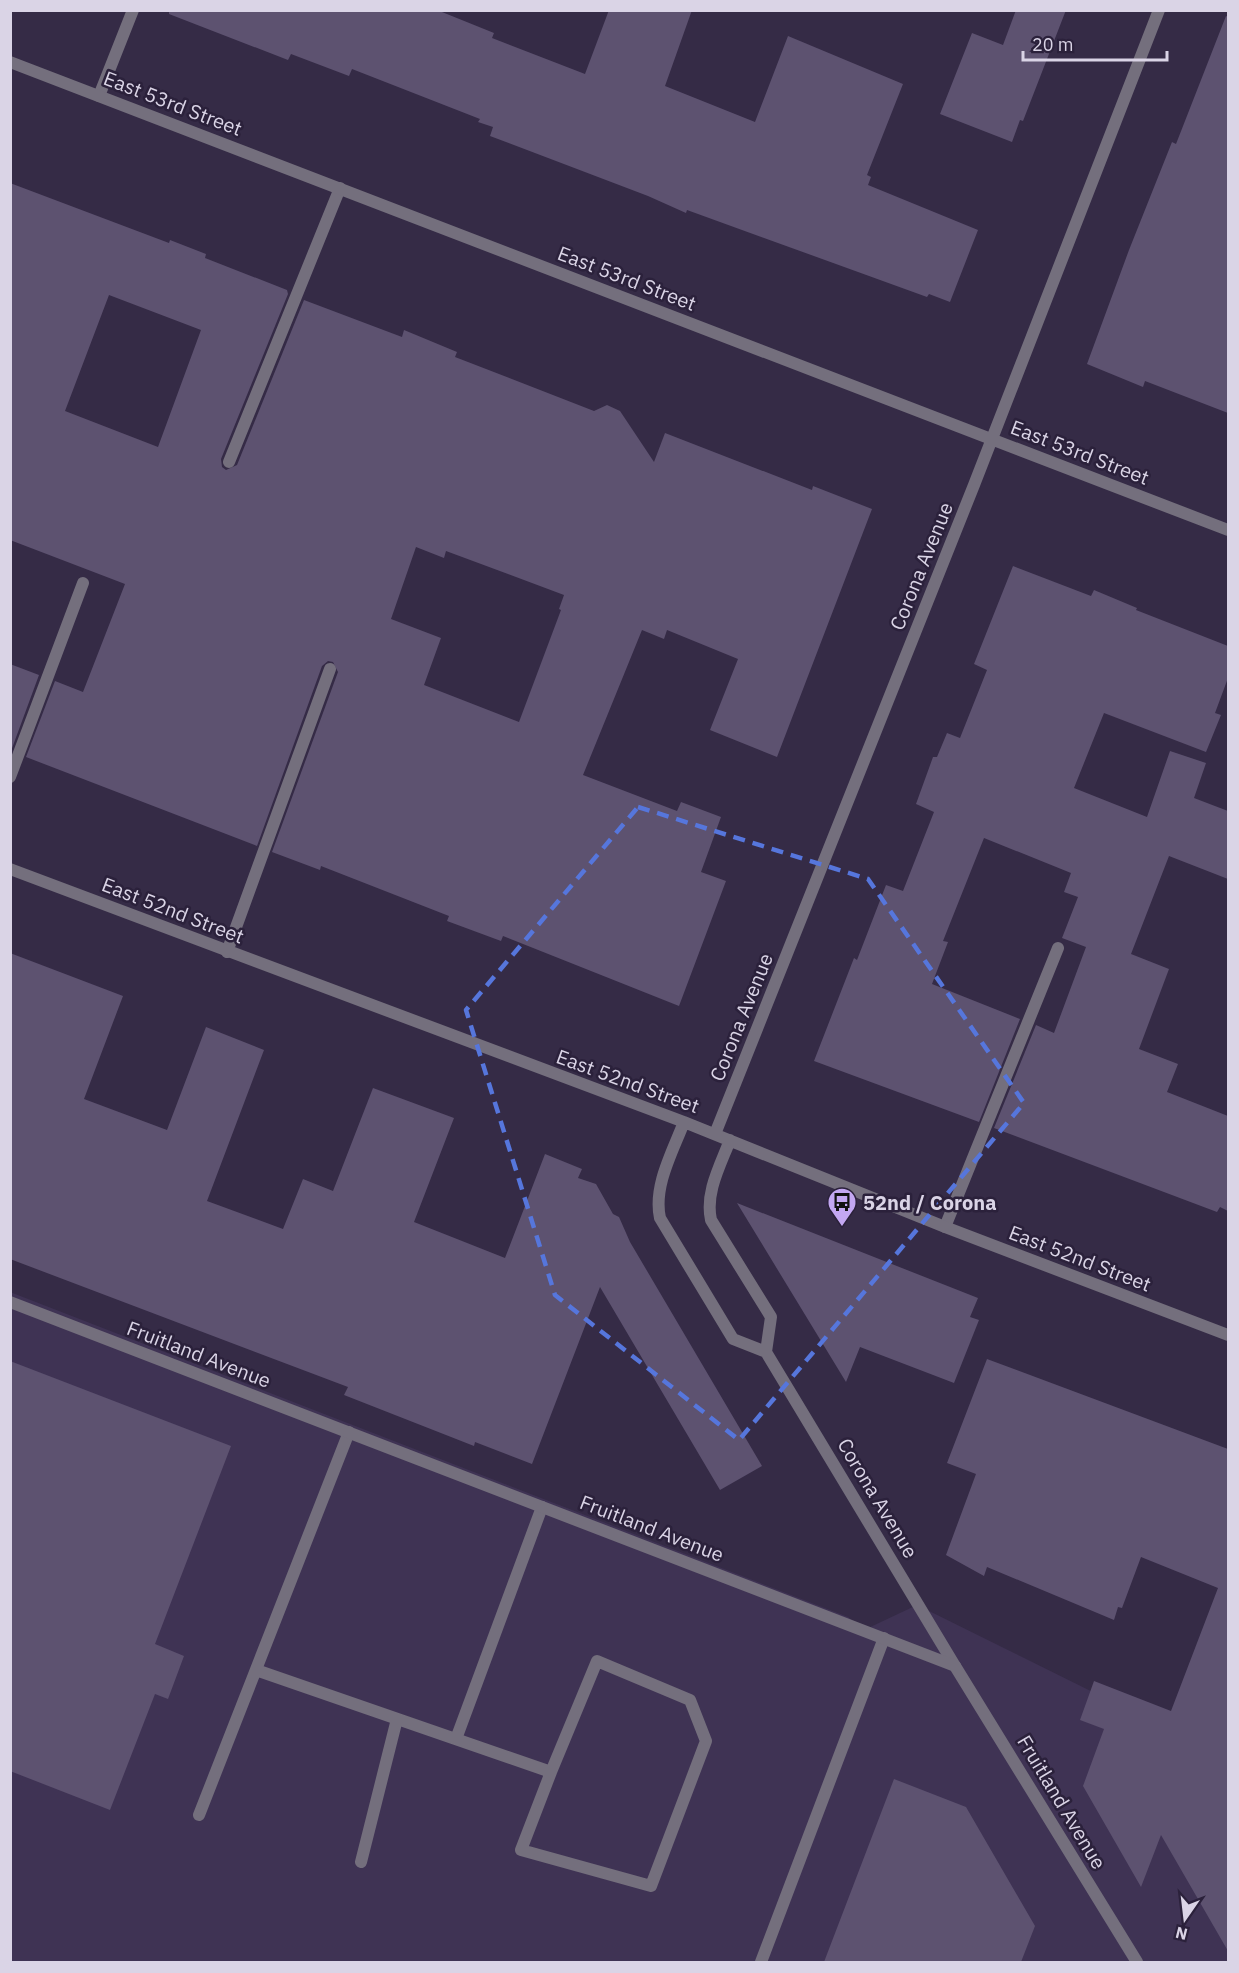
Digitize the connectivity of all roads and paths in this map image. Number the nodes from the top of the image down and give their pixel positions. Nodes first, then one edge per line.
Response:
1 (133, 10) edge
2 (1159, 10) edge
3 (10, 62) edge
4 (99, 96) junction
5 (340, 188) junction
6 (992, 440) junction
7 (229, 462) dead end
8 (1228, 530) edge
9 (83, 583) dead end
10 (330, 669) dead end
11 (10, 777) edge
12 (10, 869) edge
13 (1058, 948) dead end
14 (227, 952) junction
15 (684, 1122) junction
16 (715, 1134) junction
17 (730, 1140) junction
18 (945, 1227) junction
19 (10, 1302) edge
20 (1228, 1335) edge
21 (766, 1352) junction
22 (349, 1432) junction
23 (542, 1507) junction
24 (884, 1638) junction
25 (955, 1666) junction
26 (256, 1670) junction
27 (398, 1719) junction
28 (456, 1739) junction
29 (551, 1772) junction
30 (199, 1815) dead end
31 (361, 1862) dead end
32 (761, 1962) edge
33 (1137, 1962) edge

1 - 4 street
2 - 6 street, Corona Avenue
3 - 4 street, East 53rd Street
4 - 5 street, East 53rd Street
5 - 6 street, East 53rd Street
5 - 7 street
6 - 8 street, East 53rd Street
6 - 16 street, Corona Avenue
9 - 11 street
10 - 14 street
12 - 14 street, East 52nd Street
13 - 18 street
14 - 15 street, East 52nd Street
15 - 16 street, East 52nd Street
15 - 21 street
16 - 17 street, East 52nd Street
17 - 18 street, East 52nd Street
17 - 21 street
18 - 20 street, East 52nd Street
19 - 22 street, Fruitland Avenue
21 - 25 street, Corona Avenue
22 - 23 street, Fruitland Avenue
22 - 26 street
23 - 24 street, Fruitland Avenue
23 - 28 street
24 - 25 street, Fruitland Avenue
24 - 32 street
25 - 33 street, Fruitland Avenue
26 - 27 street
26 - 30 street
27 - 28 street
27 - 31 street
28 - 29 street
29 - 29 street

